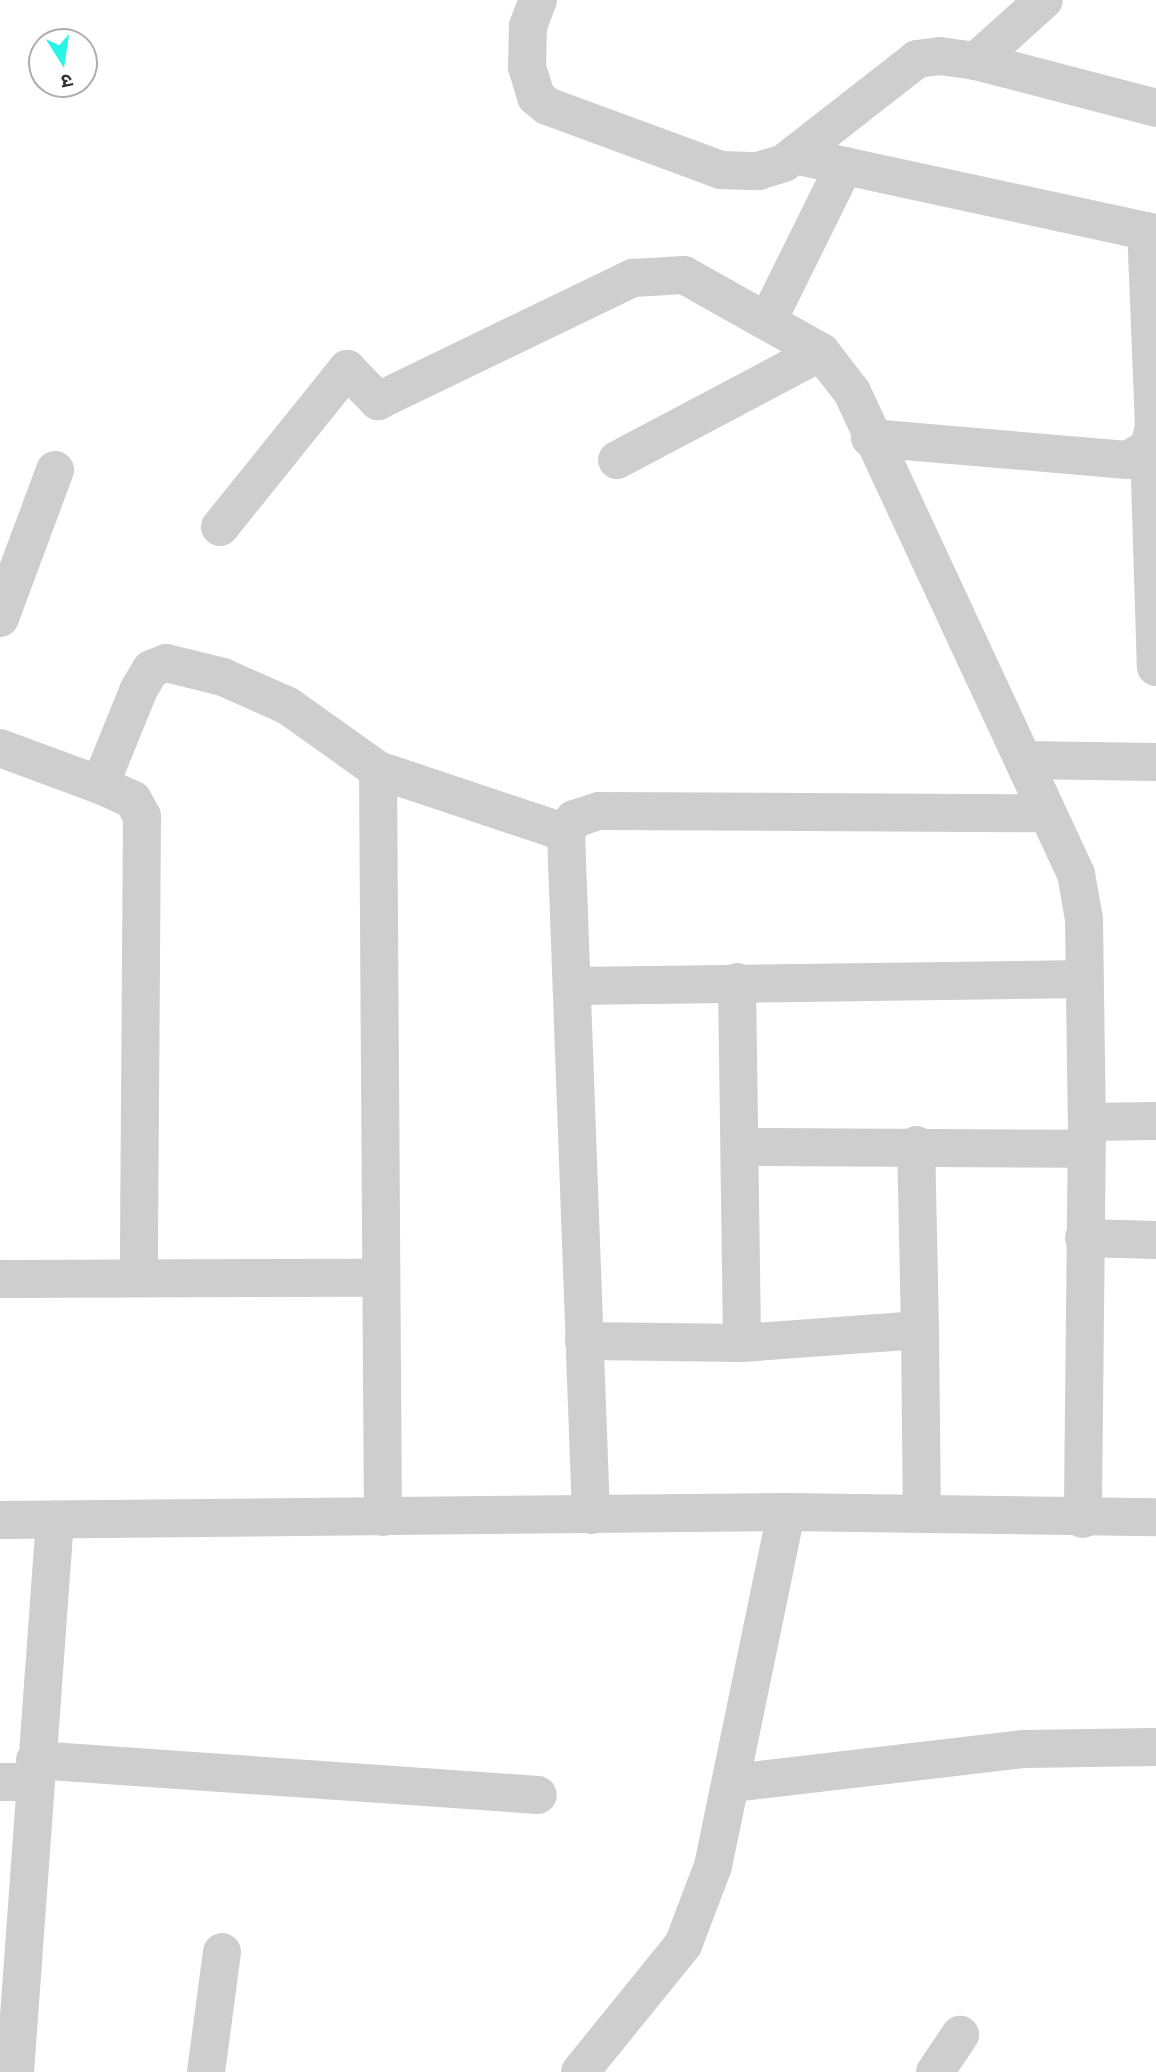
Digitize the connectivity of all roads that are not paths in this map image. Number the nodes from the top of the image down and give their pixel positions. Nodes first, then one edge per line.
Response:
1 (538, 0) edge
2 (1044, 0) edge
3 (976, 61) junction
4 (1156, 108) edge
5 (794, 155) junction
6 (844, 166) junction
7 (1151, 232) edge
8 (768, 320) junction
9 (821, 352) junction
10 (870, 438) junction
11 (1149, 448) junction
12 (617, 460) dead end
13 (55, 470) dead end
14 (220, 527) dead end
15 (0, 618) edge
16 (1156, 667) edge
17 (0, 748) edge
18 (1025, 760) junction
19 (1156, 762) edge
20 (378, 770) junction
21 (100, 785) junction
22 (1045, 813) junction
23 (566, 833) junction
24 (1084, 979) junction
25 (737, 982) junction
26 (574, 986) junction
27 (1156, 1121) edge
28 (1086, 1136) junction
29 (916, 1145) junction
30 (741, 1147) junction
31 (1084, 1237) junction
32 (1156, 1240) edge
33 (139, 1275) junction
34 (379, 1278) junction
35 (0, 1279) edge
36 (920, 1330) junction
37 (583, 1341) junction
38 (742, 1343) junction
39 (786, 1512) junction
40 (922, 1514) junction
41 (591, 1515) junction
42 (383, 1517) junction
43 (1156, 1517) edge
44 (1083, 1518) junction
45 (55, 1519) junction
46 (0, 1520) edge
47 (1156, 1747) edge
48 (23, 1775) edge
49 (734, 1783) junction
50 (538, 1795) dead end
51 (222, 1952) dead end
52 (960, 2035) dead end
53 (15, 2072) edge
54 (206, 2072) edge
55 (580, 2072) edge
56 (935, 2072) edge

1 - 5 street
2 - 3 street
3 - 4 street
3 - 5 street
5 - 6 street
6 - 7 street
6 - 8 street
7 - 11 street
8 - 9 street
8 - 14 street
9 - 10 street
9 - 12 street
10 - 11 street
10 - 18 street
11 - 16 street
13 - 15 street
17 - 21 street
18 - 19 street
18 - 22 street
20 - 21 street
20 - 23 street
20 - 34 street
21 - 33 street
22 - 23 street
22 - 24 street
23 - 26 street
24 - 25 street
24 - 28 street
25 - 26 street
25 - 30 street
26 - 37 street
27 - 28 street
28 - 29 street
28 - 31 street
29 - 30 street
29 - 36 street
30 - 38 street
31 - 32 street
31 - 44 street
33 - 34 street
33 - 35 street
34 - 42 street
36 - 38 street
36 - 40 street
37 - 38 street
37 - 41 street
39 - 40 street
39 - 41 street
39 - 49 street
40 - 44 street
41 - 42 street
42 - 45 street
43 - 44 street
45 - 46 street
45 - 48 street
47 - 49 street
48 - 50 street
48 - 53 street
49 - 55 street
51 - 54 street
52 - 56 street

